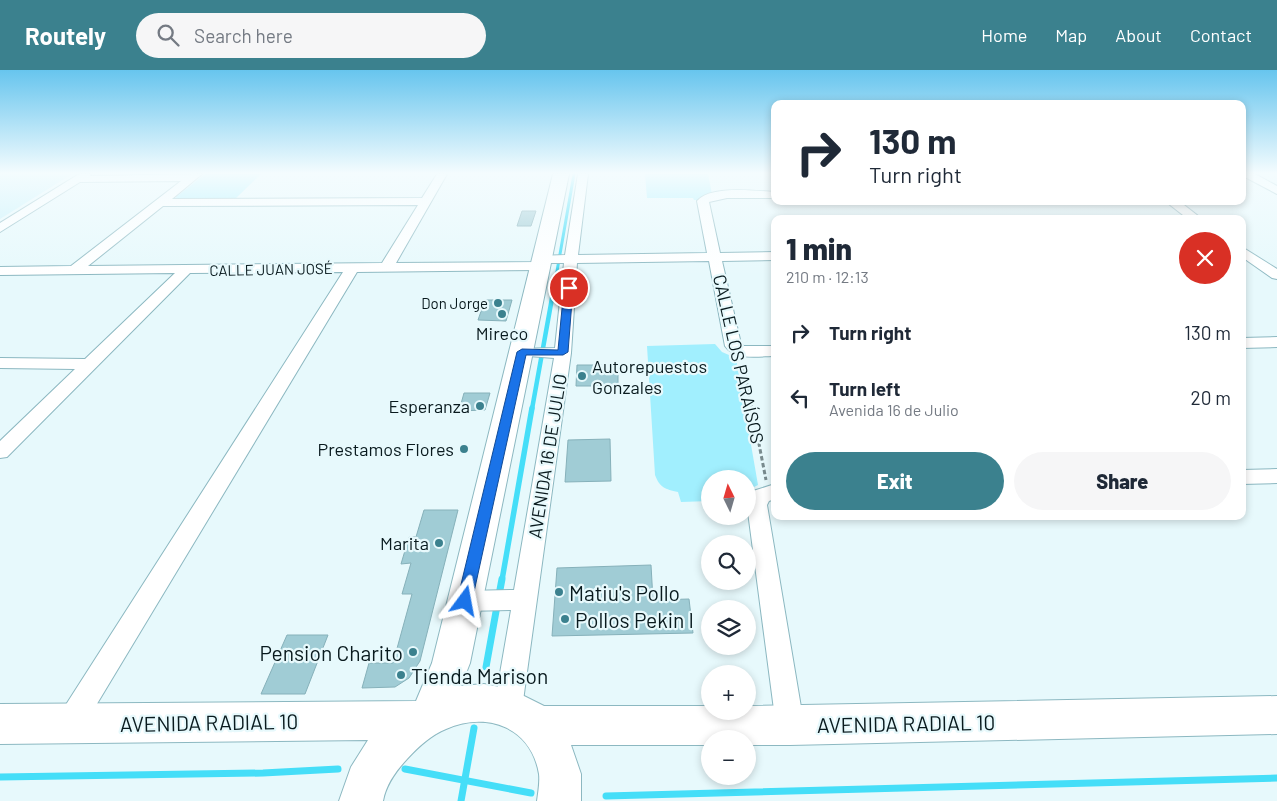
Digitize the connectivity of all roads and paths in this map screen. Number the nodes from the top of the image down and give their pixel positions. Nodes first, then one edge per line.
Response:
1 (31, 208) edge
2 (154, 208) edge
3 (423, 208) edge
4 (705, 208) edge
5 (566, 210) edge
6 (0, 228) edge
7 (1246, 254) edge
8 (771, 256) edge
9 (715, 257) junction
10 (554, 260) junction
11 (387, 267) junction
12 (352, 268) junction
13 (75, 270) junction
14 (186, 270) junction
15 (0, 271) edge
16 (1277, 275) edge
17 (1277, 342) edge
18 (1246, 343) edge
19 (740, 351) junction
20 (771, 351) edge
21 (542, 352) junction
22 (0, 363) edge
23 (89, 364) junction
24 (0, 452) edge
25 (1277, 476) edge
26 (1246, 477) edge
27 (771, 488) edge
28 (771, 492) edge
29 (517, 600) junction
30 (474, 601) junction
31 (452, 663) junction
32 (506, 712) junction
33 (1277, 714) edge
34 (424, 717) junction
35 (70, 723) junction
36 (0, 724) edge
37 (790, 726) junction
38 (361, 801) edge
39 (559, 801) edge

1 - 6 street
2 - 13 street
3 - 11 street
4 - 9 street, CALLE LOS PARAÍSOS
5 - 10 street, AVENIDA 16 DE JULIO
7 - 16 street
8 - 9 street, CALLE JUAN JOSÉ
9 - 10 street, CALLE JUAN JOSÉ
9 - 19 street, CALLE LOS PARAÍSOS
10 - 11 street, CALLE JUAN JOSÉ
10 - 21 street, AVENIDA 16 DE JULIO
10 - 21 street, AVENIDA 16 DE JULIO
11 - 12 street, CALLE JUAN JOSÉ
12 - 14 street, CALLE JUAN JOSÉ
12 - 35 street
13 - 14 street, CALLE JUAN JOSÉ
13 - 15 street, CALLE JUAN JOSÉ
14 - 23 street
17 - 18 street
19 - 20 street
19 - 27 path, CALLE LOS PARAÍSOS
21 - 29 street, AVENIDA 16 DE JULIO
21 - 30 street, AVENIDA 16 DE JULIO
22 - 23 street
23 - 24 street
25 - 26 street
28 - 37 street
29 - 30 street
29 - 32 street, AVENIDA 16 DE JULIO
30 - 31 street, AVENIDA 16 DE JULIO
31 - 32 street
31 - 34 street, AVENIDA 16 DE JULIO
32 - 34 street, AVENIDA RADIAL 10
32 - 37 street, AVENIDA RADIAL 10
32 - 39 street
33 - 37 street, AVENIDA RADIAL 10
34 - 35 street, AVENIDA RADIAL 10
34 - 38 street
35 - 36 street, AVENIDA RADIAL 10

